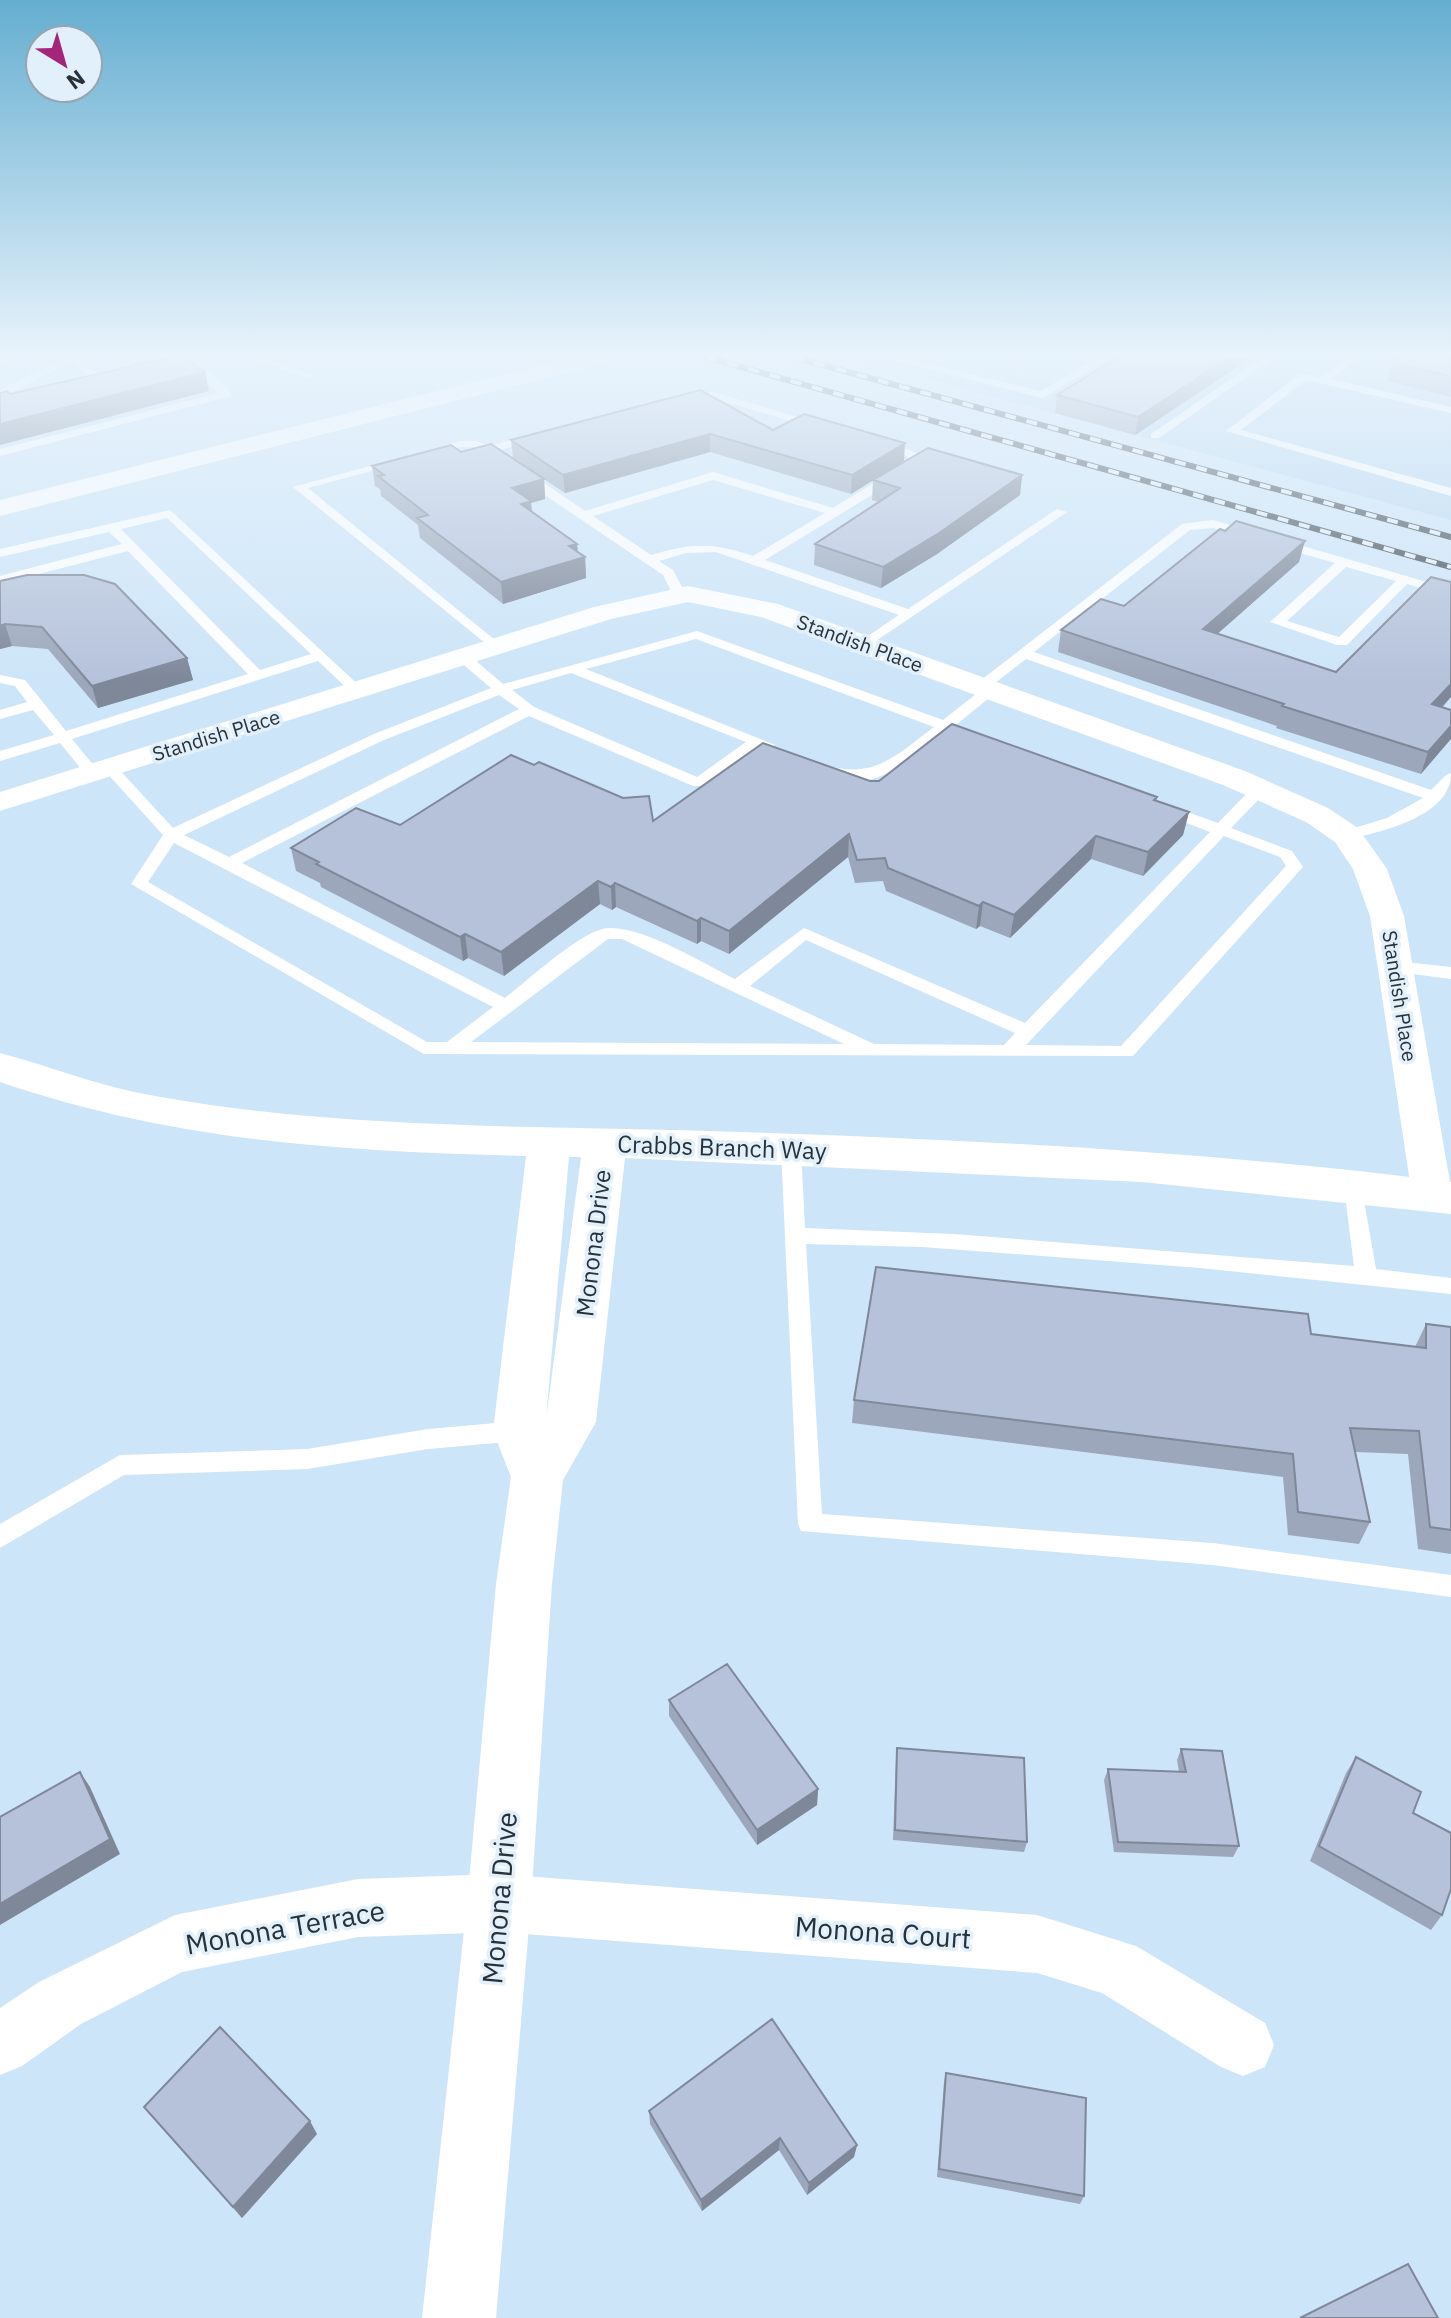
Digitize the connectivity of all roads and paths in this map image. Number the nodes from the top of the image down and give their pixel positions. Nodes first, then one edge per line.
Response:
1 (72, 465) edge
2 (170, 465) edge
3 (381, 465) edge
4 (510, 465) edge
5 (911, 465) edge
6 (1355, 465) edge
7 (0, 483) edge
8 (1451, 492) edge
9 (0, 508) edge
10 (835, 512) junction
11 (1061, 512) dead end
12 (583, 515) junction
13 (111, 526) junction
14 (131, 546) junction
15 (0, 553) edge
16 (649, 560) junction
17 (754, 561) junction
18 (1344, 562) junction
19 (1405, 579) junction
20 (0, 580) edge
21 (1451, 593) edge
22 (680, 596) junction
23 (909, 614) junction
24 (864, 645) junction
25 (495, 647) junction
26 (1023, 653) junction
27 (319, 656) junction
28 (463, 657) junction
29 (572, 668) junction
30 (257, 675) junction
31 (0, 679) edge
32 (986, 688) junction
33 (501, 689) junction
34 (358, 691) junction
35 (36, 704) junction
36 (529, 710) junction
37 (0, 715) edge
38 (945, 726) junction
39 (63, 737) junction
40 (757, 741) junction
41 (988, 742) edge
42 (783, 751) edge
43 (0, 756) edge
44 (822, 767) edge
45 (101, 771) junction
46 (1451, 778) edge
47 (1260, 789) junction
48 (1435, 797) junction
49 (1144, 801) edge
50 (0, 802) edge
51 (1223, 832) junction
52 (171, 835) junction
53 (1347, 835) junction
54 (229, 863) junction
55 (1395, 967) junction
56 (1451, 973) edge
57 (737, 987) junction
58 (506, 1006) junction
59 (1028, 1032) junction
60 (451, 1048) junction
61 (873, 1050) junction
62 (1009, 1051) junction
63 (0, 1067) edge
64 (549, 1141) junction
65 (605, 1143) junction
66 (791, 1149) junction
67 (1354, 1188) junction
68 (1442, 1197) edge
69 (793, 1236) junction
70 (1366, 1274) junction
71 (1451, 1286) edge
72 (528, 1454) junction
73 (0, 1537) edge
74 (1451, 1586) edge
75 (499, 1903) junction
76 (0, 2044) edge
77 (1243, 2045) dead end
78 (459, 2318) edge

1 - 7 street
2 - 9 street
3 - 25 lane
4 - 12 lane
5 - 10 lane
6 - 8 lane
10 - 12 lane
10 - 17 lane
11 - 23 lane
12 - 16 lane
13 - 14 lane
13 - 15 lane
13 - 27 lane
14 - 20 lane
14 - 30 lane
16 - 17 lane
16 - 22 lane
17 - 23 lane
18 - 19 lane
18 - 19 lane
18 - 26 lane
19 - 21 lane
22 - 24 street, Standish Place
22 - 25 street, Standish Place
23 - 24 lane
24 - 32 street, Standish Place
25 - 28 street, Standish Place
26 - 32 lane
26 - 48 lane
27 - 30 lane
27 - 34 lane
28 - 33 lane
28 - 34 street, Standish Place
29 - 33 lane
29 - 38 lane
29 - 40 lane
30 - 39 lane
31 - 35 lane
32 - 38 lane
32 - 47 street, Standish Place
33 - 36 lane
33 - 52 lane
34 - 45 street, Standish Place
35 - 37 lane
35 - 39 lane
36 - 40 lane
36 - 54 lane
38 - 41 lane
38 - 44 lane
39 - 43 lane
39 - 45 lane
40 - 42 lane
45 - 50 street, Standish Place
45 - 52 lane
46 - 48 lane
47 - 51 lane
47 - 53 street, Standish Place
48 - 53 lane
49 - 51 lane
51 - 59 lane
51 - 62 lane
52 - 54 lane
52 - 60 lane
53 - 55 street, Standish Place
54 - 58 lane
55 - 56 lane
55 - 68 street, Standish Place
57 - 58 lane
57 - 59 lane
57 - 61 lane
58 - 60 lane
59 - 62 lane
60 - 61 lane
61 - 62 lane
63 - 64 street, Crabbs Branch Way
64 - 65 street, Crabbs Branch Way
64 - 72 street, Monona Drive
65 - 66 street, Crabbs Branch Way
65 - 72 street, Monona Drive
66 - 67 street, Crabbs Branch Way
66 - 69 lane
67 - 68 street, Crabbs Branch Way
67 - 70 lane
69 - 70 lane
69 - 74 lane
70 - 71 lane
72 - 73 lane
72 - 75 street, Monona Drive
75 - 76 street, Monona Terrace
75 - 77 street, Monona Court
75 - 78 street, Monona Drive

